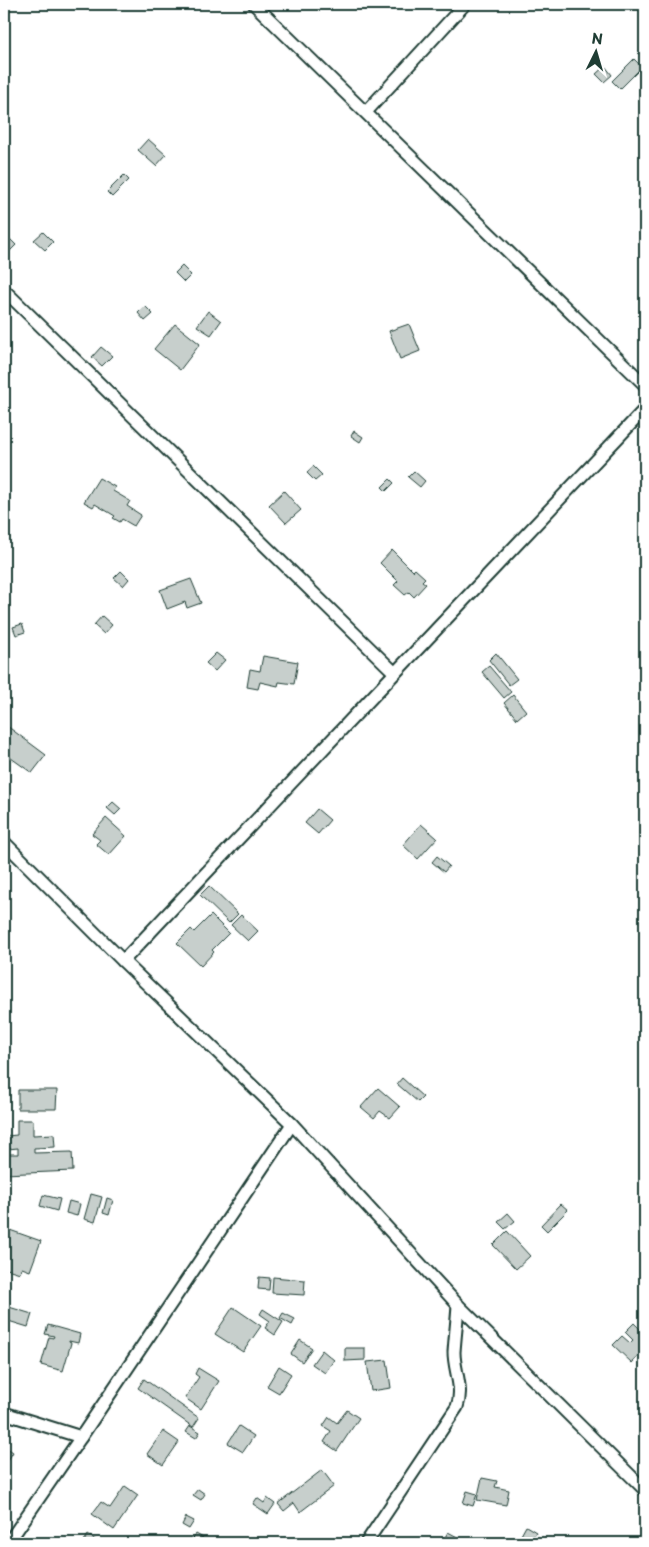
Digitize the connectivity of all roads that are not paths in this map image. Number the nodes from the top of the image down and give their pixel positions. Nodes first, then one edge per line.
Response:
1 (254, 4) edge
2 (465, 4) edge
3 (366, 112) junction
4 (4, 290) edge
5 (645, 385) edge
6 (645, 409) edge
7 (395, 673) junction
8 (4, 842) edge
9 (123, 961) junction
10 (292, 1124) junction
11 (458, 1305) junction
12 (4, 1413) edge
13 (81, 1436) junction
14 (645, 1490) edge
15 (8, 1543) edge
16 (366, 1543) edge

1 - 3 street
2 - 3 street
3 - 5 street
4 - 7 street
6 - 7 street
7 - 9 street
8 - 9 street
9 - 10 street
10 - 11 street
10 - 13 street
11 - 14 street
11 - 16 street
12 - 13 street
13 - 15 street

